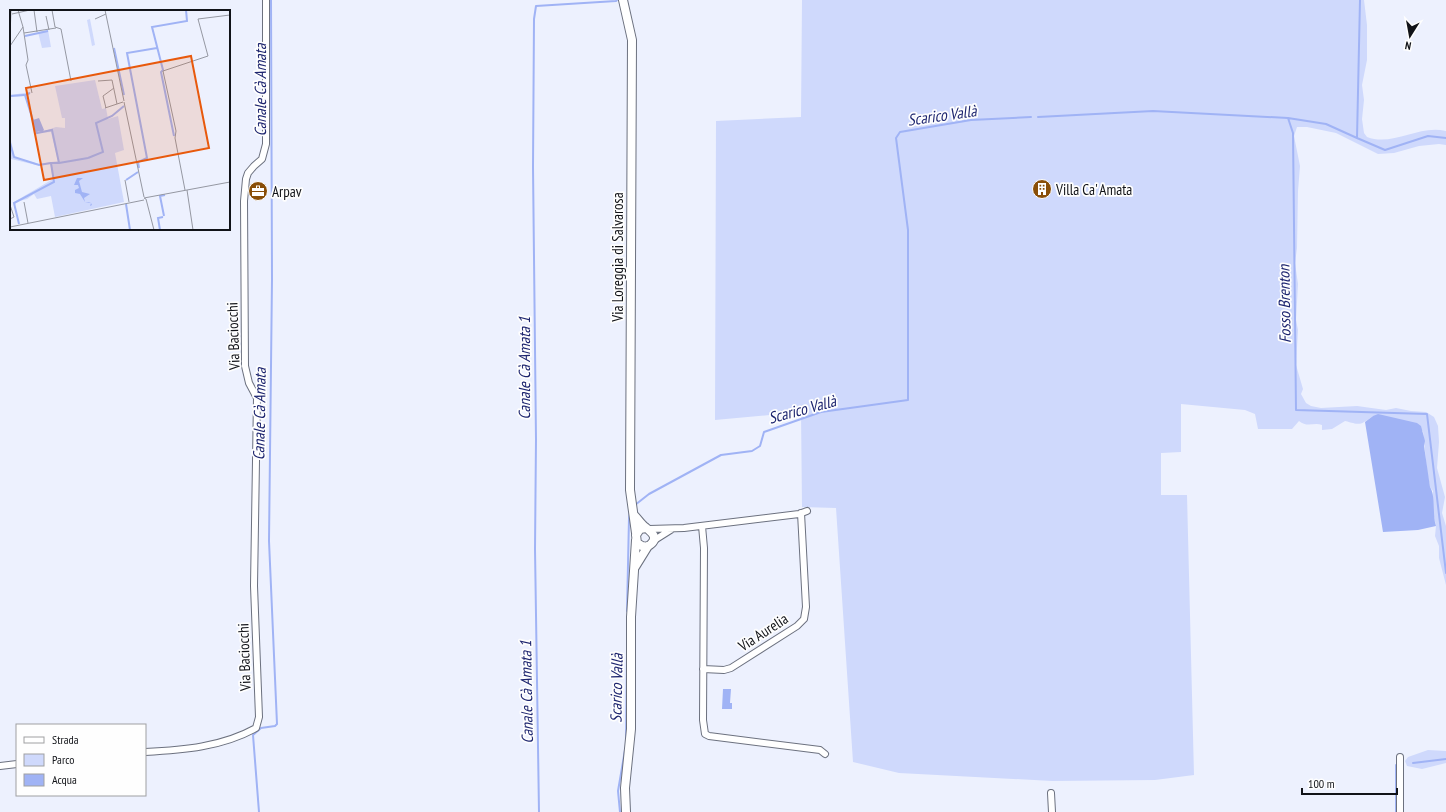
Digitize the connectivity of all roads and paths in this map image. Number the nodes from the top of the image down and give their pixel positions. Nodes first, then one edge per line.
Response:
1 (266, 0) edge
2 (623, 0) edge
3 (633, 511) junction
4 (702, 526) junction
5 (648, 528) junction
6 (672, 530) junction
7 (636, 537) junction
8 (651, 544) junction
9 (635, 568) junction
10 (703, 669) junction
11 (146, 752) edge
12 (825, 754) dead end
13 (1400, 758) dead end
14 (16, 764) edge
15 (0, 766) edge
16 (1051, 793) dead end
17 (626, 812) edge
18 (1052, 812) edge
19 (1400, 812) edge

1 - 11 street, Via Baciocchi
2 - 3 street, Via Loreggia di Salvarosa
3 - 5 street
3 - 7 street, Via Loreggia di Salvarosa
4 - 6 street
4 - 10 street
4 - 10 street, Via Aurelia
5 - 6 street
5 - 7 street
5 - 8 street
6 - 8 street
7 - 8 street
7 - 9 street, Via Loreggia di Salvarosa
8 - 9 street, Via Loreggia di Salvarosa
9 - 17 street, Via Loreggia di Salvarosa
10 - 12 street
13 - 19 street
14 - 15 street
16 - 18 street

